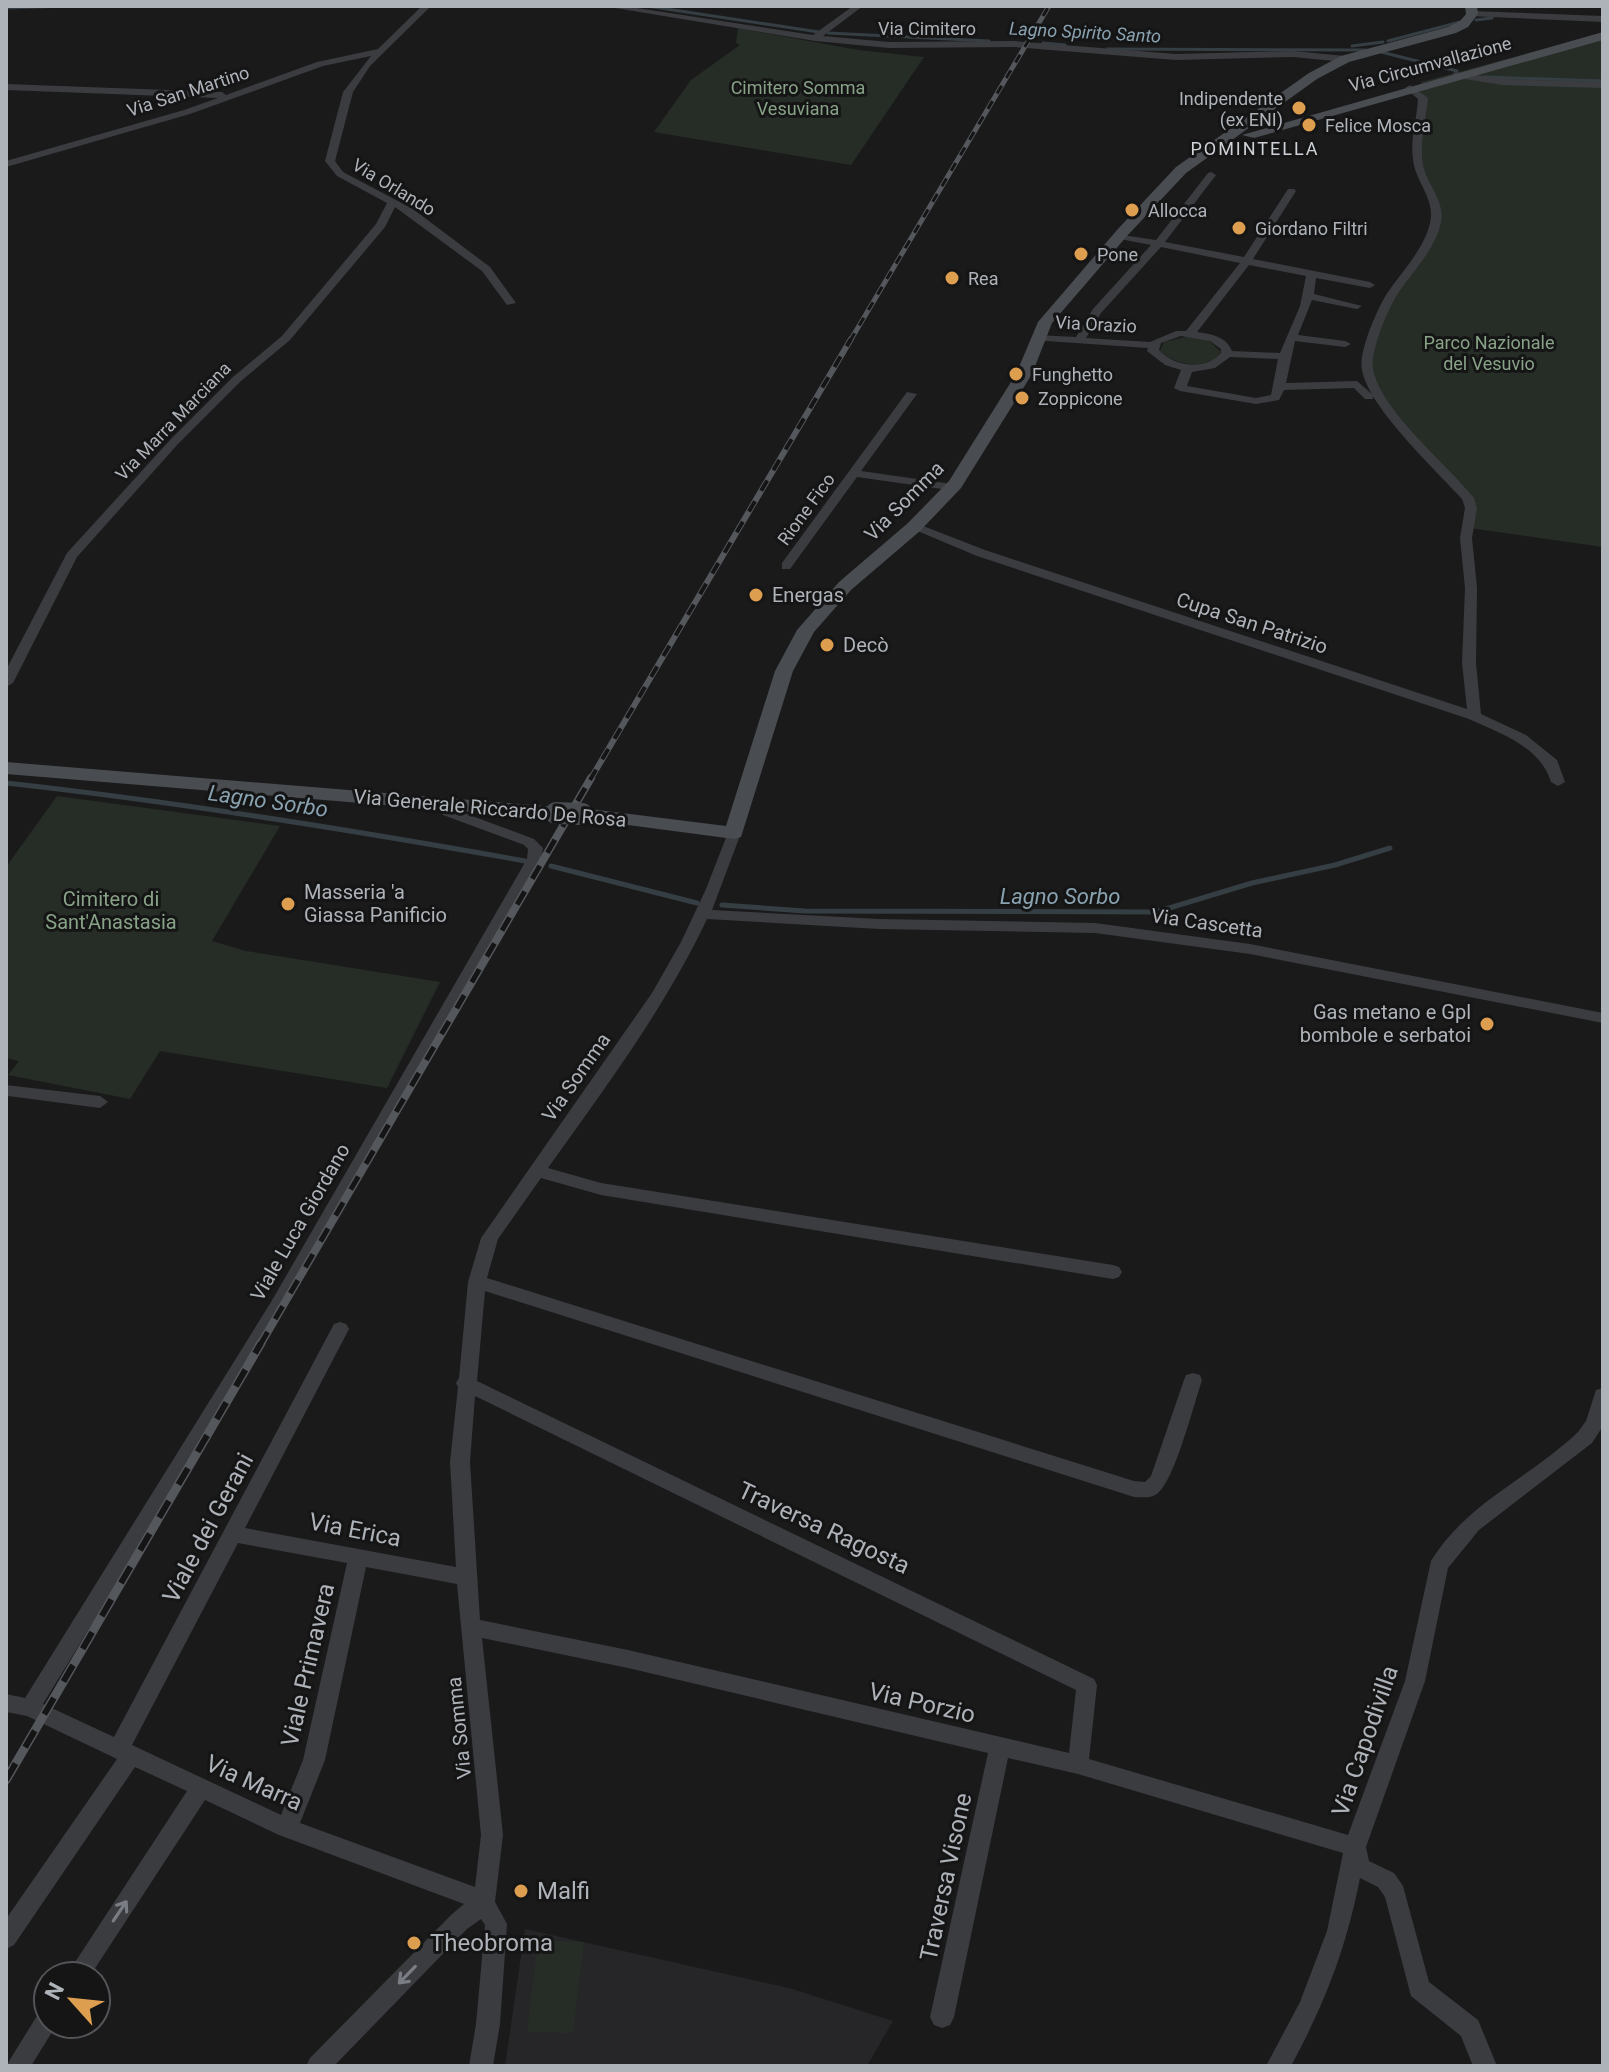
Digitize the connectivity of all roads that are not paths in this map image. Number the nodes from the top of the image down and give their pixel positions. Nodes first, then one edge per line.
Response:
1 (427, 6) edge
2 (607, 6) edge
3 (859, 6) edge
4 (1472, 10) edge
5 (1603, 19) edge
6 (1603, 36) edge
7 (815, 38) junction
8 (381, 51) junction
9 (1345, 59) junction
10 (1456, 75) junction
11 (1603, 85) edge
12 (6, 87) edge
13 (1410, 88) junction
14 (228, 96) junction
15 (1243, 131) junction
16 (6, 164) edge
17 (1211, 175) dead end
18 (1291, 191) dead end
19 (392, 203) junction
20 (1119, 236) junction
21 (1159, 243) junction
22 (1248, 260) junction
23 (1311, 273) junction
24 (1370, 285) dead end
25 (1311, 297) junction
26 (511, 303) dead end
27 (1357, 306) dead end
28 (1190, 333) junction
29 (1291, 337) junction
30 (1036, 338) junction
31 (1078, 342) junction
32 (1345, 344) dead end
33 (1153, 345) junction
34 (1227, 354) junction
35 (1284, 356) junction
36 (1188, 367) junction
37 (1280, 387) junction
38 (911, 394) dead end
39 (1369, 397) dead end
40 (854, 473) junction
41 (952, 488) junction
42 (914, 527) junction
43 (786, 566) dead end
44 (6, 683) edge
45 (1474, 716) junction
46 (6, 768) edge
47 (1558, 782) dead end
48 (433, 802) junction
49 (734, 833) junction
50 (704, 914) junction
51 (1603, 1018) edge
52 (7, 1089) edge
53 (100, 1102) dead end
54 (537, 1171) junction
55 (1113, 1272) dead end
56 (477, 1282) junction
57 (340, 1329) dead end
58 (1193, 1380) dead end
59 (465, 1383) junction
60 (1603, 1395) edge
61 (235, 1534) junction
62 (358, 1557) junction
63 (466, 1577) junction
64 (472, 1627) junction
65 (6, 1703) edge
66 (30, 1708) junction
67 (1000, 1748) junction
68 (125, 1752) junction
69 (1078, 1765) junction
70 (201, 1788) junction
71 (287, 1828) junction
72 (1355, 1847) junction
73 (484, 1903) junction
74 (6, 1938) edge
75 (88, 1960) edge
76 (942, 2017) dead end
77 (34, 2040) edge
78 (17, 2066) edge
79 (318, 2066) edge
80 (481, 2066) edge
81 (1278, 2066) edge
82 (1485, 2066) edge

1 - 8 street, Via Orlando
2 - 7 street, Via Cimitero
3 - 7 street
4 - 5 street
4 - 9 main road
6 - 10 main road, Via Circumvallazione
7 - 9 street, Via Cimitero
8 - 14 street, Via San Martino
8 - 19 street, Via Orlando
9 - 15 main road
10 - 11 street
10 - 13 main road, Via Circumvallazione
12 - 14 street
13 - 15 main road, Via Circumvallazione
13 - 45 street
14 - 16 street, Via San Martino
15 - 20 main road, Via Circumvallazione
17 - 21 street
18 - 22 street
19 - 26 street, Via Orlando
19 - 44 street, Via Marra Marciana
20 - 21 street
20 - 30 main road, Via Somma
21 - 22 street
21 - 31 street
22 - 23 street
22 - 28 street
23 - 24 street
23 - 25 street
25 - 27 street
25 - 29 street
28 - 33 street, Via Orazio
28 - 34 street
29 - 32 street
29 - 35 street
30 - 31 street, Via Orazio
30 - 41 main road, Via Somma
31 - 33 street, Via Orazio
33 - 36 street, Via Orazio
34 - 35 street
34 - 36 street
35 - 37 street
36 - 37 street
37 - 39 street
38 - 40 street, Rione Fico
40 - 41 street, Rione Fico
40 - 43 street, Rione Fico
41 - 42 main road, Via Somma
42 - 45 street, Cupa San Patrizio
42 - 49 main road, Via Somma
45 - 47 street, Cupa San Patrizio
46 - 48 main road, Via Generale Riccardo De Rosa
48 - 49 main road, Via Generale Riccardo De Rosa, bridge
48 - 66 street, Viale Luca Giordano
49 - 50 street, Via Somma
50 - 51 street, Via Cascetta
50 - 54 street, Via Somma
52 - 53 street
54 - 55 street
54 - 56 street, Via Somma
56 - 58 street
56 - 59 street, Via Somma
57 - 61 street, Viale dei Gerani
59 - 63 street, Via Somma
59 - 69 street, Traversa Ragosta
60 - 72 street, Via Capodivilla
61 - 62 street, Via Erica
61 - 68 street, Viale dei Gerani
62 - 63 street, Via Erica
62 - 71 street, Viale Primavera
63 - 64 street, Via Somma
64 - 67 street, Via Porzio
64 - 73 street, Via Somma
65 - 66 street, Via Marra
66 - 68 street, Via Marra
67 - 69 street, Via Porzio
67 - 76 street, Traversa Visone
68 - 70 street, Via Marra
68 - 74 street, Viale dei Gerani
69 - 72 street, Via Porzio
70 - 71 street, Via Marra
75 -> 70 street
71 - 73 street, Via Marra
72 - 81 street, Via Capodivilla
72 - 82 street
73 -> 79 street
73 - 80 street
77 - 78 street

